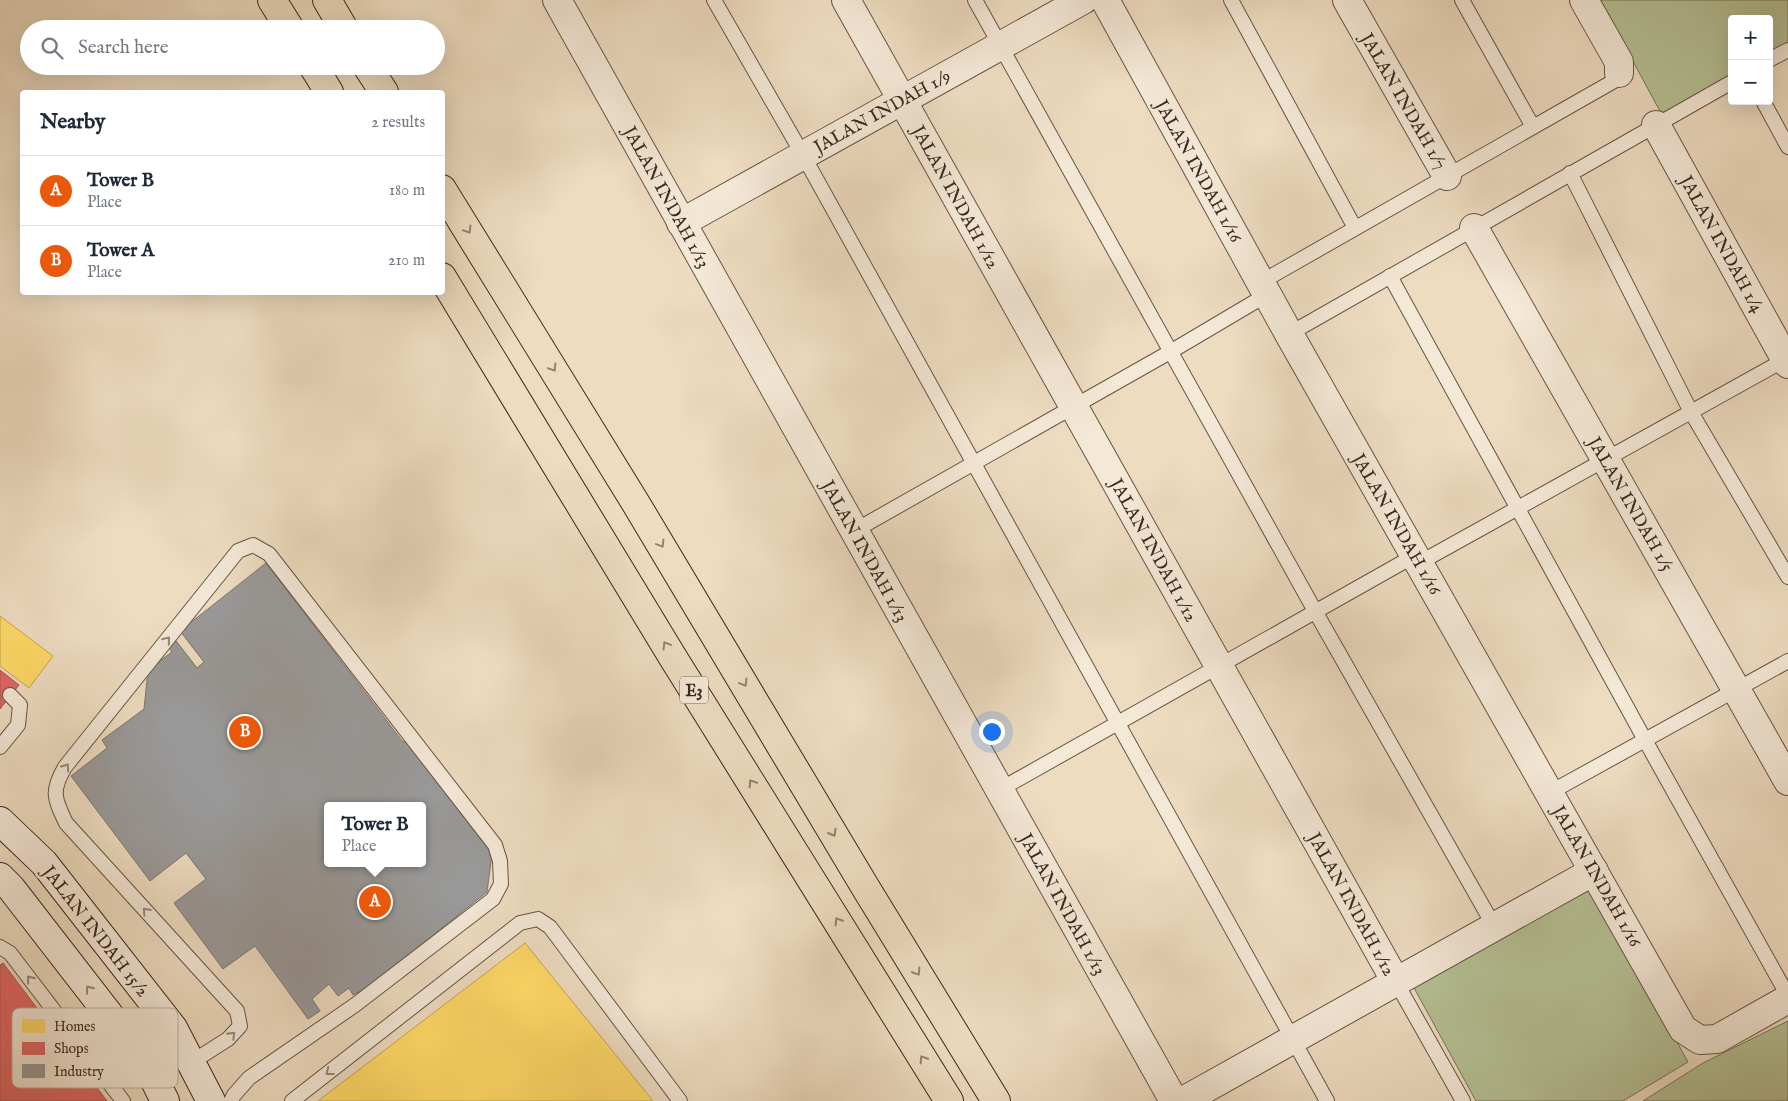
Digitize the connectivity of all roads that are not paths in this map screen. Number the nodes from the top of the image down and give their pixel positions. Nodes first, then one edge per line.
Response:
1 (272, 0) edge
2 (327, 0) edge
3 (557, 0) edge
4 (714, 0) edge
5 (846, 0) edge
6 (975, 0) edge
7 (1083, 0) edge
8 (1105, 0) edge
9 (1231, 0) edge
10 (1347, 0) edge
11 (1462, 0) edge
12 (1584, 0) edge
13 (284, 20) edge
14 (339, 20) edge
15 (1000, 46) junction
16 (1788, 50) edge
17 (1773, 58) edge
18 (1619, 72) joint
19 (319, 75) edge
20 (374, 75) edge
21 (1728, 84) edge
22 (328, 90) edge
23 (383, 90) edge
24 (902, 100) junction
25 (1765, 105) edge
26 (1656, 125) junction
27 (1533, 127) junction
28 (1788, 147) edge
29 (803, 155) junction
30 (1570, 173) junction
31 (1447, 176) junction
32 (445, 193) edge
33 (681, 223) junction
34 (1355, 228) junction
35 (1474, 228) junction
36 (1390, 276) junction
37 (445, 283) edge
38 (1264, 288) junction
39 (1289, 334) junction
40 (1170, 352) junction
41 (1787, 361) edge
42 (1073, 407) junction
43 (1691, 412) junction
44 (1606, 460) junction
45 (973, 464) junction
46 (1517, 509) junction
47 (854, 531) junction
48 (1417, 559) junction
49 (1788, 577) edge
50 (1315, 611) junction
51 (1788, 661) edge
52 (1219, 666) junction
53 (1736, 689) junction
54 (10, 695) dead end
55 (1117, 724) junction
56 (1645, 740) junction
57 (0, 747) edge
58 (1788, 781) edge
59 (999, 790) junction
60 (1549, 793) junction
61 (0, 821) edge
62 (1594, 871) junction
63 (0, 877) edge
64 (1494, 926) junction
65 (0, 946) edge
66 (1396, 982) junction
67 (1788, 998) edge
68 (52, 1008) edge
69 (104, 1008) edge
70 (157, 1008) edge
71 (178, 1037) edge
72 (1292, 1040) junction
73 (192, 1062) junction
74 (113, 1088) edge
75 (158, 1088) edge
76 (123, 1101) edge
77 (165, 1101) edge
78 (211, 1101) edge
79 (231, 1101) edge
80 (292, 1101) edge
81 (680, 1101) edge
82 (949, 1101) edge
83 (996, 1101) edge
84 (1174, 1101) edge
85 (1183, 1101) edge
86 (1327, 1101) edge
87 (1463, 1101) edge

1 - 13 highway
2 - 14 highway
3 - 33 street, JALAN INDAH 1/13
4 - 29 lane
5 - 24 street, JALAN INDAH 1/12
6 - 15 lane
7 - 15 street, JALAN INDAH 1/9
8 - 38 street, JALAN INDAH 1/16
9 - 34 lane
10 - 31 street, JALAN INDAH 1/7
11 - 27 lane
12 - 18 street
15 - 24 street, JALAN INDAH 1/9
15 - 40 lane
16 - 17 lane
18 - 27 lane
19 - 22 highway
20 - 23 highway
21 - 26 lane
24 - 29 street, JALAN INDAH 1/9
24 - 42 street, JALAN INDAH 1/12
25 - 28 lane
26 - 30 lane
26 - 41 street, JALAN INDAH 1/4
27 - 31 lane
29 - 33 street, JALAN INDAH 1/9
29 - 45 lane
30 - 35 lane
30 - 43 lane
31 - 34 lane
32 -> 83 highway
33 - 47 street, JALAN INDAH 1/13
34 - 38 lane
35 - 36 lane
35 - 44 street, JALAN INDAH 1/5
36 - 39 lane
36 - 46 lane
82 -> 37 highway, E3
38 - 39 street, JALAN INDAH 1/16
38 - 40 lane
39 - 48 street, JALAN INDAH 1/16
40 - 42 lane
40 - 50 lane
41 - 43 lane
42 - 45 lane
42 - 52 street, JALAN INDAH 1/12
43 - 44 lane
43 - 49 lane
44 - 46 lane
44 - 53 street, JALAN INDAH 1/5
45 - 47 lane
45 - 55 lane
46 - 48 lane
46 - 56 lane
47 - 59 street, JALAN INDAH 1/13
48 - 50 lane
48 - 60 street, JALAN INDAH 1/16
50 - 52 lane
50 - 64 lane
51 - 53 lane
52 - 55 lane
52 - 66 street, JALAN INDAH 1/12
53 - 56 lane
53 - 58 street, JALAN INDAH 1/5
54 - 57 lane
55 - 59 lane
55 - 72 lane
56 - 60 lane
56 - 67 lane
59 - 84 street, JALAN INDAH 1/13
60 - 62 street, JALAN INDAH 1/16
61 - 70 street, JALAN INDAH 15/2
62 - 64 street
62 - 67 street, JALAN INDAH 1/16
69 -> 63 street
64 - 66 street
68 -> 65 lane
66 - 72 street
66 - 87 lane, JALAN INDAH 1/12
71 - 73 street, JALAN INDAH 15/2
72 - 85 street
72 - 86 lane
73 - 78 street, JALAN INDAH 15/2
73 -> 79 lane
76 -> 74 lane
77 -> 75 street
81 -> 80 lane

